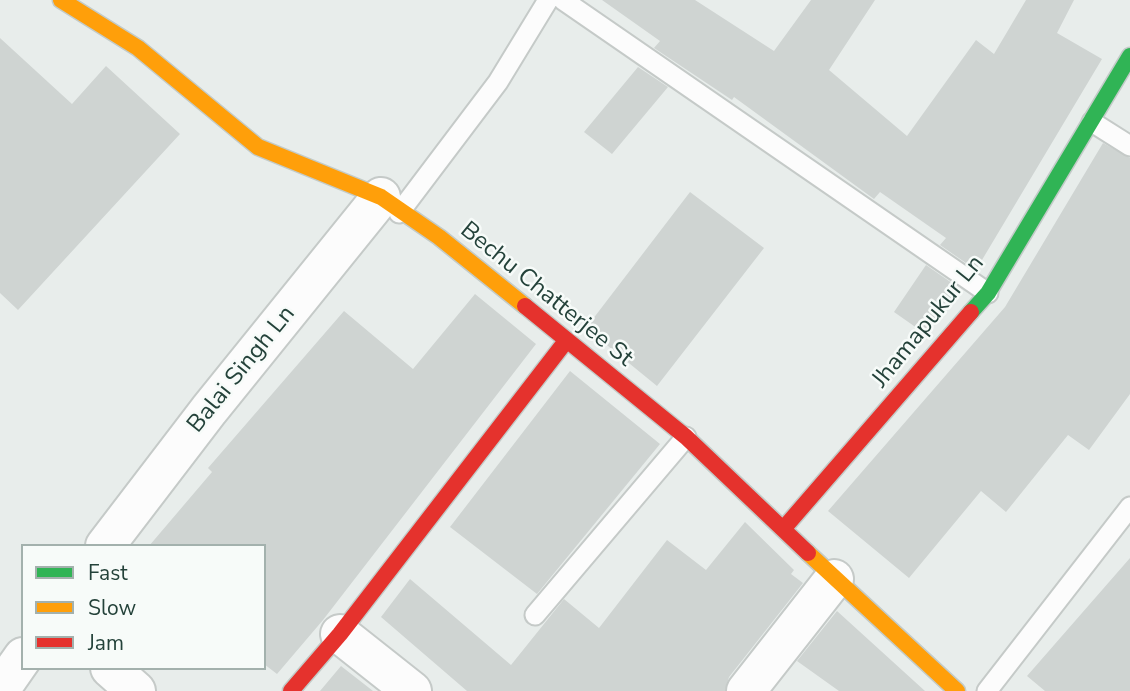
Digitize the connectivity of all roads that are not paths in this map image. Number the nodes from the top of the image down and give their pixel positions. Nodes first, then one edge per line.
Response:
1 (61, 0) edge
2 (548, 0) edge
3 (563, 0) edge
4 (1130, 56) edge
5 (1092, 122) junction
6 (1130, 146) edge
7 (390, 205) junction
8 (988, 293) junction
9 (566, 341) junction
10 (686, 438) junction
11 (1130, 507) edge
12 (784, 528) junction
13 (107, 544) edge
14 (834, 579) junction
15 (535, 615) dead end
16 (340, 634) junction
17 (21, 660) edge
18 (112, 670) edge
19 (0, 690) edge
20 (136, 691) edge
21 (291, 691) edge
22 (412, 691) edge
23 (746, 691) edge
24 (957, 691) edge
25 (987, 691) edge

1 - 7 street, Bechu Chatterjee St
2 - 7 lane
3 - 8 lane
4 - 5 street, Jhamapukur Ln
5 - 6 lane
5 - 8 street, Jhamapukur Ln
7 - 9 street, Bechu Chatterjee St
7 - 13 street, Balai Singh Ln
8 - 12 street, Jhamapukur Ln
9 - 10 street, Bechu Chatterjee St
9 - 16 street
10 - 12 street, Bechu Chatterjee St
10 - 15 lane
11 - 25 lane
12 - 14 street, Bechu Chatterjee St
14 - 23 street
14 - 24 street, Bechu Chatterjee St
16 - 21 street
16 - 22 street
17 - 19 street
18 - 20 street

